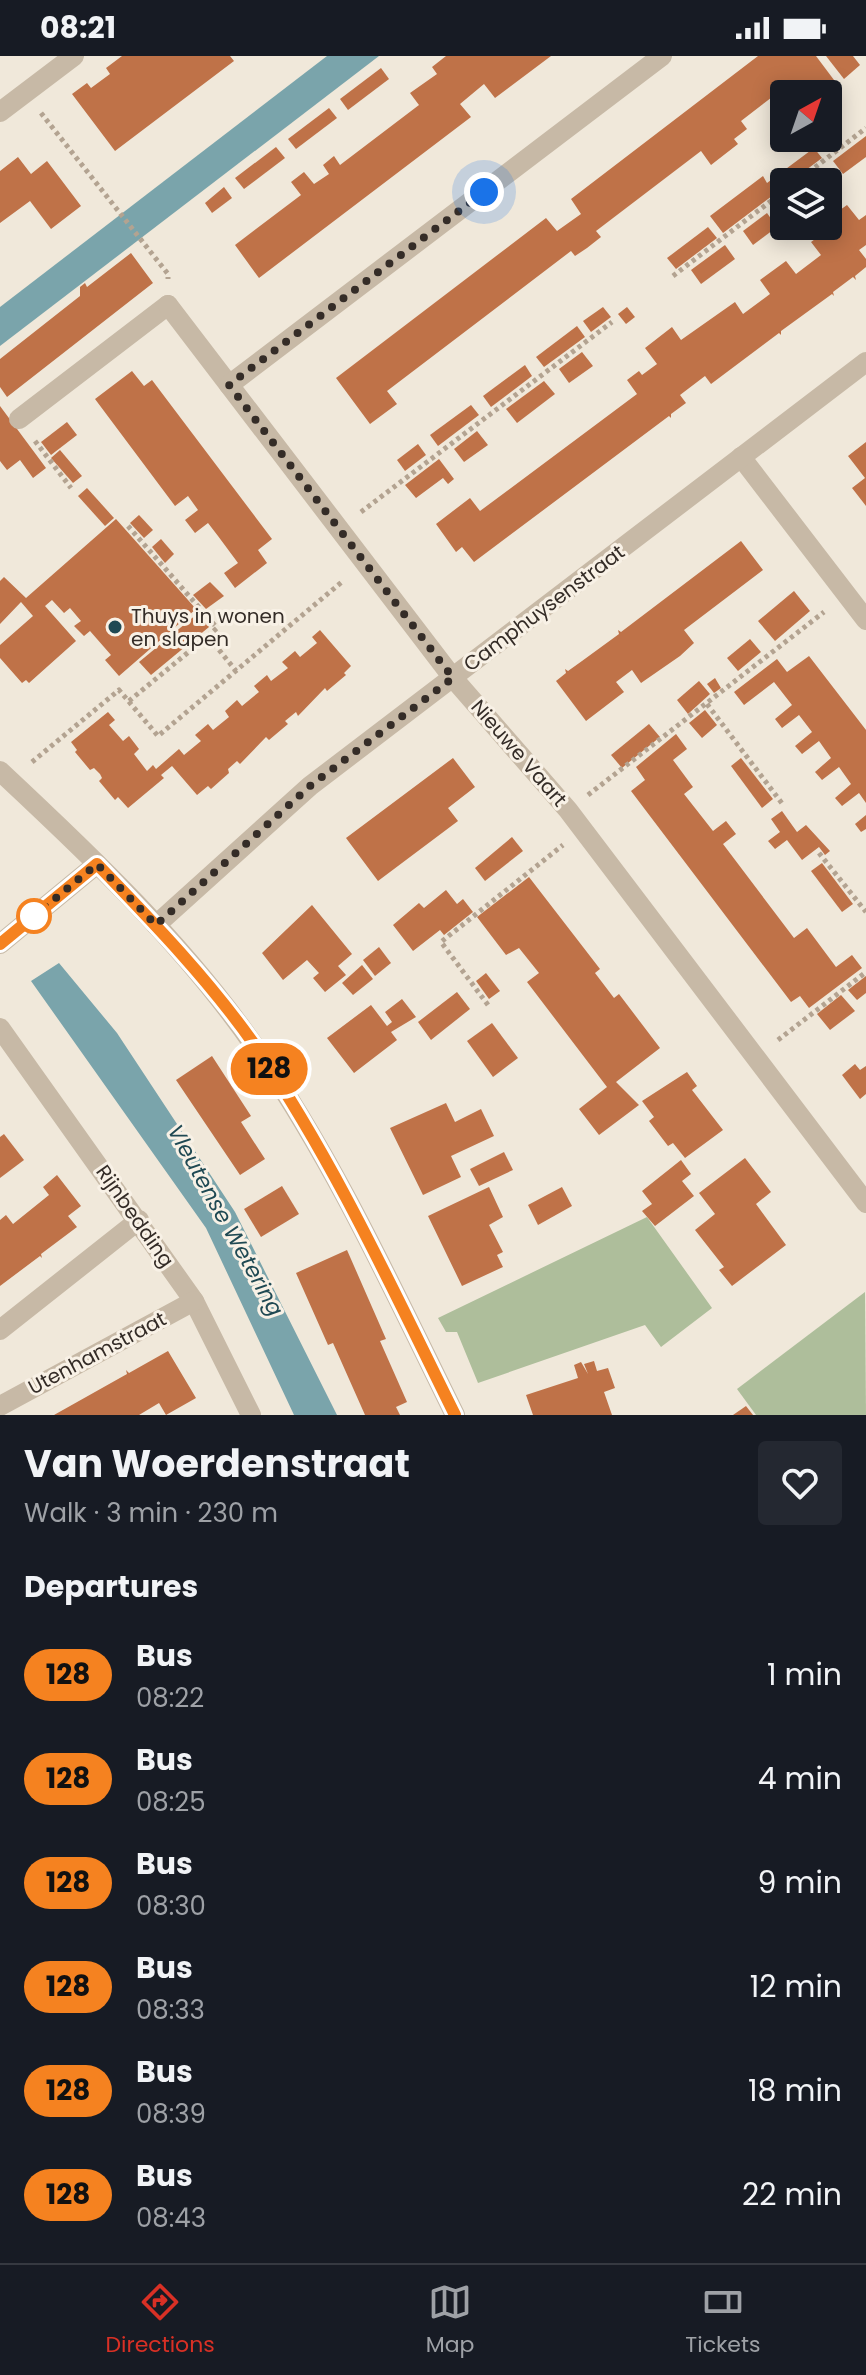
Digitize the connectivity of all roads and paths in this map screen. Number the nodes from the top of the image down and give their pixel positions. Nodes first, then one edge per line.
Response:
1 (74, 56) edge
2 (662, 56) edge
3 (26, 93) junction
4 (0, 112) edge
5 (866, 128) edge
6 (814, 168) edge
7 (770, 202) edge
8 (147, 247) dead end
9 (673, 276) dead end
10 (612, 322) dead end
11 (866, 362) edge
12 (229, 385) junction
13 (19, 419) joint
14 (741, 457) junction
15 (71, 488) dead end
16 (128, 526) dead end
17 (339, 528) junction
18 (365, 563) junction
19 (846, 594) junction
20 (866, 620) edge
21 (208, 636) junction
22 (236, 671) junction
23 (453, 678) junction
24 (129, 701) junction
25 (707, 704) junction
26 (5, 776) edge
27 (784, 806) dead end
28 (568, 810) junction
29 (583, 829) junction
30 (819, 853) dead end
31 (97, 864) junction
32 (866, 912) edge
33 (156, 925) junction
34 (0, 944) edge
35 (866, 972) edge
36 (488, 1005) dead end
37 (0, 1028) edge
38 (756, 1058) junction
39 (866, 1203) edge
40 (139, 1220) junction
41 (194, 1301) junction
42 (0, 1330) edge
43 (0, 1406) edge
44 (251, 1415) edge
45 (455, 1415) edge

1 - 3 street
2 - 12 street
3 - 4 street
3 - 8 path
5 - 6 path
7 - 9 path
10 - 17 path
11 - 14 street, Camphuysenstraat
12 - 13 street, Nieuwe Vaart
12 - 17 street, Nieuwe Vaart
13 - 15 path
14 - 19 street
14 - 23 street, Camphuysenstraat
16 - 21 path
17 - 18 street, Nieuwe Vaart
18 - 22 path
18 - 23 street, Nieuwe Vaart
19 - 20 street
19 - 25 path
21 - 22 path
21 - 24 path
22 - 24 path
23 - 28 street, Nieuwe Vaart
23 - 33 street, Camphuysenstraat
24 - 26 path
25 - 27 path
25 - 28 path
26 - 31 street
28 - 29 street, Nieuwe Vaart
29 - 36 path
29 - 38 street, Nieuwe Vaart
30 - 32 path
31 - 33 street
31 - 34 street
33 - 45 street
35 - 38 path
37 - 40 street, Rijnbedding
38 - 39 street, Nieuwe Vaart
40 - 41 street, Rijnbedding
40 - 42 street
41 - 43 street, Utenhamstraat
41 - 44 street, Rijnbedding

